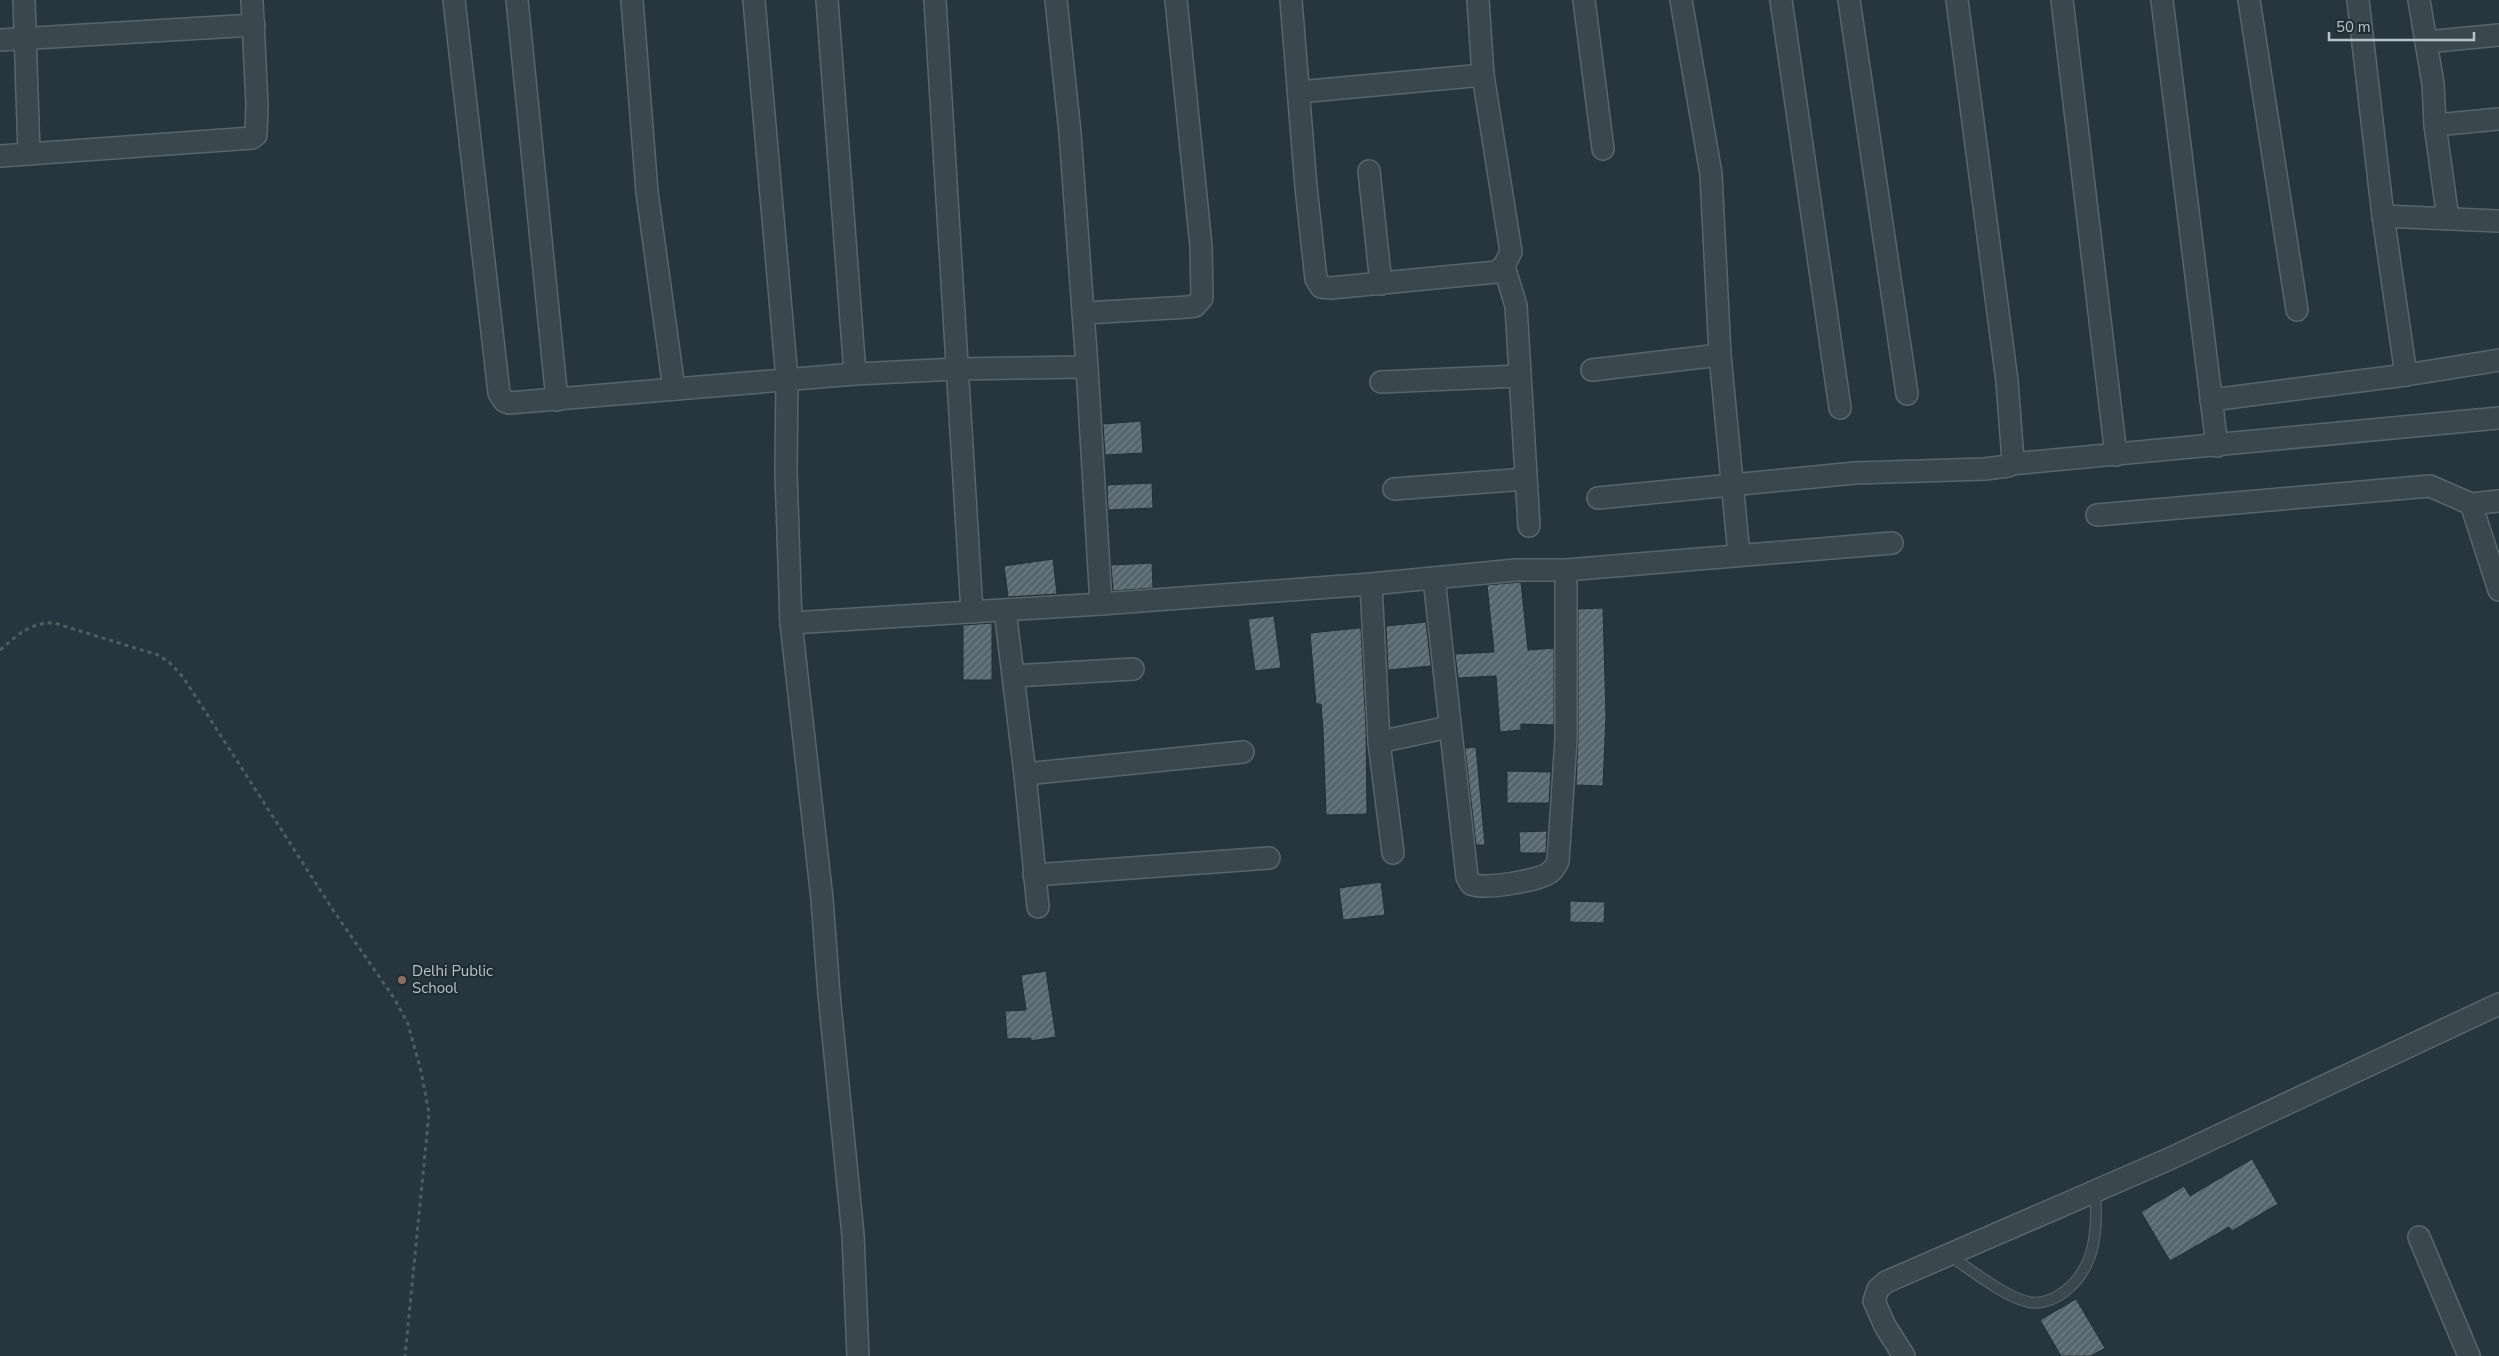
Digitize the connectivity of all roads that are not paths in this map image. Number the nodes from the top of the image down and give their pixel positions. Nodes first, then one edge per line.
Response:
1 (24, 0) edge
2 (252, 0) edge
3 (454, 0) edge
4 (517, 0) edge
5 (632, 0) edge
6 (754, 0) edge
7 (826, 0) edge
8 (935, 0) edge
9 (1056, 0) edge
10 (1176, 0) edge
11 (1291, 0) edge
12 (1478, 0) edge
13 (1584, 0) edge
14 (1681, 0) edge
15 (1782, 0) edge
16 (1849, 0) edge
17 (1957, 0) edge
18 (2062, 0) edge
19 (2162, 0) edge
20 (2249, 0) edge
21 (2358, 0) edge
22 (2419, 0) edge
23 (254, 25) junction
24 (2499, 35) edge
25 (25, 38) junction
26 (0, 40) edge
27 (2426, 42) junction
28 (1483, 75) junction
29 (1298, 92) junction
30 (2499, 119) edge
31 (2435, 125) junction
32 (1603, 149) dead end
33 (29, 154) junction
34 (0, 156) edge
35 (1369, 171) dead end
36 (2383, 216) junction
37 (2448, 219) junction
38 (2499, 221) edge
39 (1504, 266) junction
40 (1381, 284) junction
41 (2297, 310) dead end
42 (1085, 313) junction
43 (1720, 355) junction
44 (2499, 360) edge
45 (1087, 367) junction
46 (957, 369) junction
47 (1592, 370) dead end
48 (856, 374) junction
49 (2406, 375) junction
50 (1520, 376) junction
51 (787, 380) junction
52 (1381, 382) dead end
53 (674, 389) junction
54 (1907, 394) dead end
55 (557, 400) junction
56 (2211, 400) junction
57 (1840, 408) dead end
58 (2499, 418) edge
59 (2217, 446) junction
60 (2116, 455) junction
61 (2011, 464) junction
62 (1526, 480) junction
63 (1731, 486) junction
64 (1394, 489) dead end
65 (1598, 498) dead end
66 (2499, 501) edge
67 (2471, 504) junction
68 (2097, 515) dead end
69 (1529, 526) dead end
70 (1892, 543) dead end
71 (1738, 555) junction
72 (1566, 570) junction
73 (1434, 578) junction
74 (1371, 584) junction
75 (2499, 590) edge
76 (1101, 604) junction
77 (1005, 610) junction
78 (972, 612) junction
79 (791, 623) junction
80 (1133, 669) dead end
81 (1014, 676) junction
82 (1449, 727) junction
83 (1379, 742) junction
84 (1243, 752) dead end
85 (1025, 774) junction
86 (1393, 853) dead end
87 (1269, 858) dead end
88 (1034, 875) junction
89 (1038, 907) dead end
90 (2499, 1004) edge
91 (2096, 1192) junction
92 (2419, 1237) dead end
93 (1950, 1256) junction
94 (858, 1356) edge
95 (1904, 1356) edge
96 (2469, 1356) edge

1 - 25 street
2 - 23 street
3 - 55 street
4 - 55 street
5 - 53 street
6 - 51 street
7 - 48 street
8 - 46 street
9 - 42 street
10 - 42 street
11 - 29 street
12 - 28 street
13 - 32 street
14 - 43 street
15 - 57 street
16 - 54 street
17 - 61 street
18 - 60 street
19 - 56 street
20 - 41 street
21 - 36 street
22 - 27 street
23 - 25 street
23 - 33 street
24 - 27 street
25 - 26 street
25 - 33 street
27 - 31 street
28 - 29 street
28 - 39 street
29 - 40 street
30 - 31 street
31 - 37 street
33 - 34 street
35 - 40 street
36 - 37 street
36 - 49 street
37 - 38 street
39 - 40 street
39 - 50 street
42 - 45 street
43 - 47 street
43 - 63 street
44 - 49 street
45 - 46 street
45 - 76 street
46 - 48 street
46 - 78 street
48 - 51 street
49 - 56 street
50 - 52 street
50 - 62 street
51 - 53 street
51 - 79 street
53 - 55 street
56 - 59 street
58 - 59 street
59 - 60 street
60 - 61 street
61 - 63 street
62 - 64 street
62 - 69 street
63 - 65 street
63 - 71 street
66 - 67 street
67 - 68 street
67 - 75 street
70 - 71 street
71 - 72 street
72 - 73 street
72 - 82 street
73 - 74 street
73 - 82 street
74 - 76 street
74 - 83 street
76 - 77 street
77 - 78 street
77 - 81 street
78 - 79 street
79 - 94 street
80 - 81 street
81 - 85 street
82 - 83 street
83 - 86 street
84 - 85 street
85 - 88 street
87 - 88 street
88 - 89 street
90 - 91 street
91 - 93 street
91 - 93 lane
92 - 96 street
93 - 95 street

